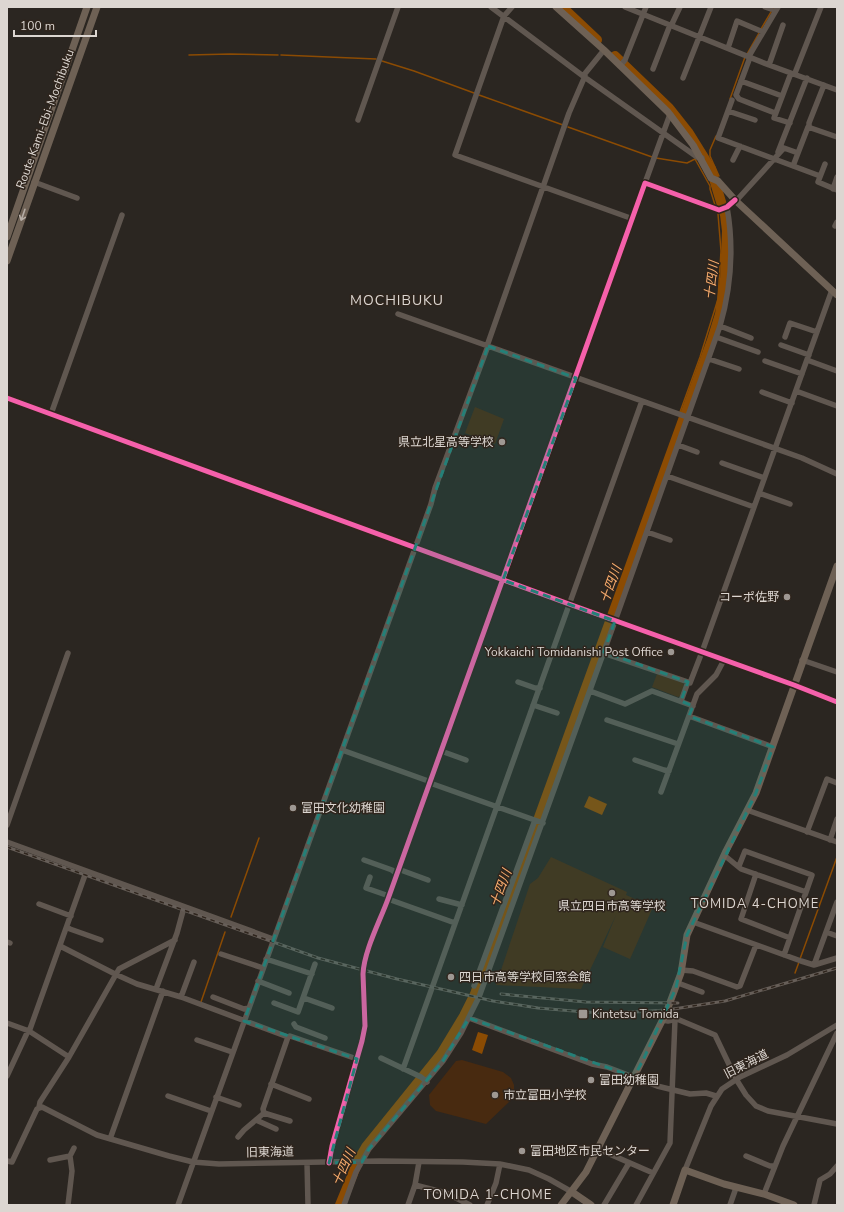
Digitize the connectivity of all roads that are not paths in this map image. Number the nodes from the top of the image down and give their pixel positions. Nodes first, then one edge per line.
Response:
1 (87, 7) edge
2 (97, 7) edge
3 (398, 7) edge
4 (492, 7) edge
5 (512, 7) edge
6 (556, 7) edge
7 (625, 7) edge
8 (646, 7) edge
9 (680, 7) edge
10 (711, 7) edge
11 (778, 7) edge
12 (821, 7) edge
13 (643, 14) junction
14 (504, 16) junction
15 (783, 25) dead end
16 (671, 26) junction
17 (761, 31) junction
18 (699, 36) junction
19 (728, 48) junction
20 (604, 50) junction
21 (747, 55) junction
22 (622, 64) junction
23 (769, 65) junction
24 (654, 69) dead end
25 (793, 73) junction
26 (584, 76) junction
27 (683, 78) dead end
28 (807, 78) junction
29 (741, 81) junction
30 (824, 85) junction
31 (837, 90) edge
32 (782, 96) junction
33 (732, 100) dead end
34 (728, 111) junction
35 (775, 113) junction
36 (671, 115) junction
37 (358, 120) dead end
38 (755, 120) dead end
39 (790, 123) junction
40 (809, 127) junction
41 (663, 133) junction
42 (837, 137) edge
43 (740, 146) junction
44 (798, 153) junction
45 (702, 158) junction
46 (776, 159) junction
47 (733, 160) dead end
48 (825, 164) dead end
49 (793, 166) junction
50 (820, 176) junction
51 (837, 177) edge
52 (34, 182) junction
53 (645, 183) junction
54 (544, 187) junction
55 (835, 189) edge
56 (77, 198) dead end
57 (736, 200) junction
58 (727, 207) junction
59 (122, 215) dead end
60 (633, 219) junction
61 (7, 237) edge
62 (7, 261) edge
63 (834, 292) edge
64 (398, 314) dead end
65 (720, 326) junction
66 (817, 332) junction
67 (785, 337) dead end
68 (716, 338) junction
69 (751, 338) dead end
70 (781, 345) dead end
71 (487, 346) junction
72 (758, 352) dead end
73 (808, 358) junction
74 (709, 359) junction
75 (765, 361) dead end
76 (738, 370) dead end
77 (837, 371) edge
78 (802, 374) junction
79 (576, 378) junction
80 (796, 391) junction
81 (762, 392) dead end
82 (7, 398) edge
83 (642, 401) junction
84 (792, 403) junction
85 (837, 406) edge
86 (50, 414) junction
87 (686, 417) junction
88 (678, 446) junction
89 (775, 448) junction
90 (697, 452) dead end
91 (722, 463) dead end
92 (837, 474) edge
93 (667, 476) junction
94 (764, 478) junction
95 (759, 493) junction
96 (790, 504) dead end
97 (754, 507) junction
98 (646, 532) junction
99 (670, 540) dead end
100 (414, 548) junction
101 (837, 566) edge
102 (503, 580) junction
103 (569, 604) junction
104 (614, 620) junction
105 (702, 652) junction
106 (68, 653) dead end
107 (603, 653) junction
108 (724, 660) junction
109 (802, 660) junction
110 (837, 672) edge
111 (518, 682) dead end
112 (688, 682) junction
113 (794, 685) junction
114 (540, 688) junction
115 (590, 691) junction
116 (681, 701) junction
117 (837, 702) edge
118 (534, 705) junction
119 (693, 706) junction
120 (557, 713) dead end
121 (689, 716) junction
122 (608, 720) dead end
123 (678, 744) junction
124 (773, 747) junction
125 (342, 750) junction
126 (441, 751) junction
127 (466, 760) dead end
128 (635, 760) dead end
129 (669, 771) junction
130 (430, 782) junction
131 (837, 783) edge
132 (661, 792) dead end
133 (497, 806) junction
134 (747, 810) junction
135 (837, 819) edge
136 (538, 822) junction
137 (7, 825) edge
138 (808, 832) junction
139 (830, 840) junction
140 (7, 842) edge
141 (837, 842) edge
142 (724, 855) junction
143 (364, 860) dead end
144 (739, 866) junction
145 (398, 872) junction
146 (756, 874) junction
147 (85, 876) dead end
148 (370, 877) dead end
149 (428, 880) dead end
150 (806, 892) junction
151 (389, 897) junction
152 (439, 899) dead end
153 (39, 904) dead end
154 (462, 905) junction
155 (836, 905) edge
156 (183, 911) dead end
157 (71, 916) junction
158 (693, 922) junction
159 (455, 923) junction
160 (67, 927) junction
161 (826, 932) junction
162 (837, 936) edge
163 (790, 938) junction
164 (273, 939) junction
165 (101, 940) dead end
166 (175, 940) junction
167 (756, 944) junction
168 (60, 946) junction
169 (221, 954) dead end
170 (784, 955) junction
171 (837, 958) edge
172 (266, 959) junction
173 (194, 962) dead end
174 (315, 964) dead end
175 (814, 964) junction
176 (262, 968) junction
177 (681, 970) junction
178 (115, 974) junction
179 (312, 974) junction
180 (258, 981) junction
181 (678, 983) junction
182 (474, 986) dead end
183 (156, 989) junction
184 (163, 991) junction
185 (702, 992) dead end
186 (289, 993) dead end
187 (181, 997) junction
188 (213, 997) dead end
189 (304, 998) junction
190 (274, 1003) dead end
191 (249, 1008) junction
192 (332, 1008) dead end
193 (469, 1018) junction
194 (662, 1020) junction
195 (675, 1020) junction
196 (244, 1021) junction
197 (7, 1023) edge
198 (837, 1025) edge
199 (29, 1031) junction
200 (837, 1032) edge
201 (289, 1037) junction
202 (325, 1038) dead end
203 (197, 1040) dead end
204 (232, 1052) junction
205 (70, 1057) junction
206 (381, 1058) dead end
207 (357, 1059) junction
208 (403, 1069) junction
209 (7, 1076) edge
210 (634, 1077) junction
211 (736, 1079) junction
212 (425, 1080) junction
213 (272, 1084) junction
214 (673, 1089) junction
215 (168, 1096) dead end
216 (716, 1096) junction
217 (216, 1097) junction
218 (309, 1099) dead end
219 (239, 1105) dead end
220 (40, 1107) junction
221 (211, 1111) junction
222 (264, 1113) junction
223 (797, 1117) junction
224 (256, 1120) junction
225 (290, 1121) dead end
226 (837, 1124) edge
227 (276, 1129) dead end
228 (238, 1137) dead end
229 (110, 1139) junction
230 (74, 1148) dead end
231 (598, 1149) junction
232 (70, 1156) junction
233 (746, 1156) dead end
234 (50, 1160) dead end
235 (7, 1162) edge
236 (193, 1162) junction
237 (359, 1162) junction
238 (420, 1162) junction
239 (307, 1163) junction
240 (329, 1163) junction
241 (629, 1163) junction
242 (500, 1164) junction
243 (776, 1166) junction
244 (837, 1166) edge
245 (685, 1170) junction
246 (653, 1173) junction
247 (415, 1185) junction
248 (736, 1188) junction
249 (572, 1192) junction
250 (764, 1194) junction
251 (68, 1205) edge
252 (178, 1205) edge
253 (308, 1205) edge
254 (344, 1205) edge
255 (408, 1205) edge
256 (470, 1205) edge
257 (487, 1205) edge
258 (561, 1205) edge
259 (591, 1205) edge
260 (604, 1205) edge
261 (636, 1205) edge
262 (673, 1205) edge
263 (730, 1205) edge
264 (794, 1205) edge
265 (814, 1205) edge

1 - 61 main road, Route Kami-Ebi-Mochibuku
2 - 52 main road, Route Kami-Ebi-Mochibuku
3 - 37 street
4 - 14 street
5 - 14 street
6 - 20 main road
7 - 13 street
8 - 13 street
9 - 16 street
10 - 18 street
11 - 17 street
12 - 25 street
13 - 16 street
13 - 22 street
14 - 26 street
14 - 54 street
15 - 23 street
16 - 18 street
16 - 24 street
17 - 19 street
17 - 21 street
18 - 19 street
18 - 27 street
19 - 21 street
20 - 22 main road
20 - 26 street
21 - 23 street
21 - 29 street
22 - 36 main road
23 - 25 street
25 - 28 street
25 - 32 street
26 - 41 street
26 - 54 street
28 - 30 street
28 - 39 street
29 - 32 street
29 - 35 street
30 - 31 street
30 - 40 street
32 - 35 street
33 - 34 street
34 - 38 street
34 - 43 street
35 - 39 street
36 - 41 street
36 - 45 main road
39 - 46 street
40 - 42 street
40 - 44 street
41 - 45 street
41 - 53 street
43 - 46 street
43 - 47 street
44 - 46 street
44 - 49 street
45 - 57 main road
46 - 49 street
46 - 57 street
48 - 50 street
49 - 50 street
50 - 55 street
51 - 55 street
52 - 56 street
52 -> 62 main road, Route Kami-Ebi-Mochibuku
53 - 58 street
53 - 60 street
54 - 60 street
54 - 71 street
57 - 58 street
57 - 63 main road
58 - 65 street
59 - 86 street
60 - 79 street
63 - 66 street
64 - 71 street
65 - 68 street
65 - 69 street
66 - 67 street
66 - 73 street
68 - 72 street
68 - 74 street
70 - 73 street
71 - 79 street
71 - 100 street
73 - 77 street
73 - 78 street
74 - 76 street
74 - 87 street
75 - 78 street
78 - 80 street
79 - 83 street
79 - 102 street
80 - 84 street
80 - 85 street
81 - 84 street
82 - 86 street
83 - 87 street
83 - 103 street
84 - 89 street
86 - 100 street
87 - 88 street
87 - 89 street
88 - 90 street
88 - 93 street
89 - 92 street
89 - 94 street
91 - 94 street
93 - 97 street
93 - 98 street
94 - 95 street
95 - 96 street
95 - 97 street
97 - 105 street
98 - 99 street
98 - 104 street
100 - 102 street
100 - 125 street
101 - 109 main road
102 - 103 street
102 - 126 street
103 - 104 street
103 - 114 street
104 - 105 street
104 - 107 street
105 - 108 street
105 - 112 street
106 - 137 street
107 - 112 street
107 - 115 street
108 - 113 street
108 - 119 street
109 - 110 street
109 - 113 main road
111 - 114 street
112 - 116 street
113 - 117 street
113 - 124 main road
114 - 118 street
115 - 116 street
115 - 136 street
116 - 119 street
118 - 120 street
118 - 133 street
119 - 121 street
121 - 123 street
121 - 124 street
122 - 123 street
123 - 129 street
124 - 134 main road
125 - 130 street
125 - 164 street
126 - 127 street
126 - 130 street
128 - 129 street
129 - 132 street
130 - 133 street
130 - 145 street
131 - 138 street
133 - 136 street
133 - 154 street
134 - 138 street
134 - 142 main road
135 - 139 street
136 - 182 street
136 - 193 street
138 - 139 street
139 - 141 street
140 - 164 street
142 - 144 street
142 - 158 main road
143 - 145 street
144 - 146 street
144 - 150 street
145 - 149 street
145 - 151 street
146 - 150 street
146 - 163 street
147 - 157 street
148 - 151 street
150 - 163 street
151 - 159 street
151 - 207 street
152 - 154 street
153 - 157 street
154 - 159 street
155 - 161 street
156 - 166 street
157 - 160 street
158 - 167 street
158 - 177 main road
159 - 208 street
160 - 165 street
160 - 168 street
161 - 162 street
161 - 175 street
163 - 170 street
164 - 172 street
166 - 178 street
166 - 183 street
167 - 170 street
167 - 177 street
168 - 178 street
168 - 199 street
169 - 176 street
170 - 175 street
171 - 175 street
172 - 176 street
172 - 179 street
173 - 187 street
174 - 179 street
176 - 180 street
177 - 181 main road
178 - 183 street
178 - 205 street
179 - 189 street
180 - 186 street
180 - 191 street
181 - 185 street
181 - 194 main road
183 - 184 street
184 - 187 street
184 - 229 street
187 - 196 street
188 - 191 street
189 - 190 street
189 - 192 street
191 - 196 street
193 - 210 street
193 - 212 street
194 - 195 street
194 - 210 main road
195 - 211 street
195 - 214 street
196 - 201 street
196 - 204 street
197 - 199 street
198 - 211 street, 旧東海道
199 - 205 street
199 - 209 street
200 - 223 street
201 - 202 street
201 - 207 street
201 - 213 street
203 - 204 street
204 - 217 street
205 - 220 street
206 - 208 street
207 - 240 street
208 - 212 street
210 - 214 street
210 - 231 main road
211 - 216 street, 旧東海道
211 - 223 street
212 - 237 street
213 - 218 street
213 - 222 street
214 - 216 street
214 - 246 street
215 - 221 street
216 - 245 street, 旧東海道
217 - 219 street
217 - 221 street
220 - 229 street, 旧東海道
220 - 235 street
221 - 236 street
222 - 224 street
222 - 225 street
223 - 226 street
223 - 243 street
224 - 227 street
224 - 228 street
229 - 236 street, 旧東海道
230 - 232 street
231 - 241 street
231 - 249 main road
232 - 234 street
232 - 251 street
233 - 243 street
236 - 239 street, 旧東海道
236 - 252 street
237 - 238 street, 旧東海道
237 - 240 street, 旧東海道
237 - 254 street
238 - 242 street, 旧東海道
238 - 247 street
239 - 240 street, 旧東海道
239 - 253 street
241 - 246 street
241 - 260 street
242 - 249 street, 旧東海道
242 - 257 street
243 - 250 street
244 - 265 street
245 - 248 main road
245 - 262 main road
246 - 261 street
247 - 255 street
247 - 256 street
248 - 250 main road
248 - 263 street
249 - 258 main road
249 - 259 main road
250 - 264 main road

